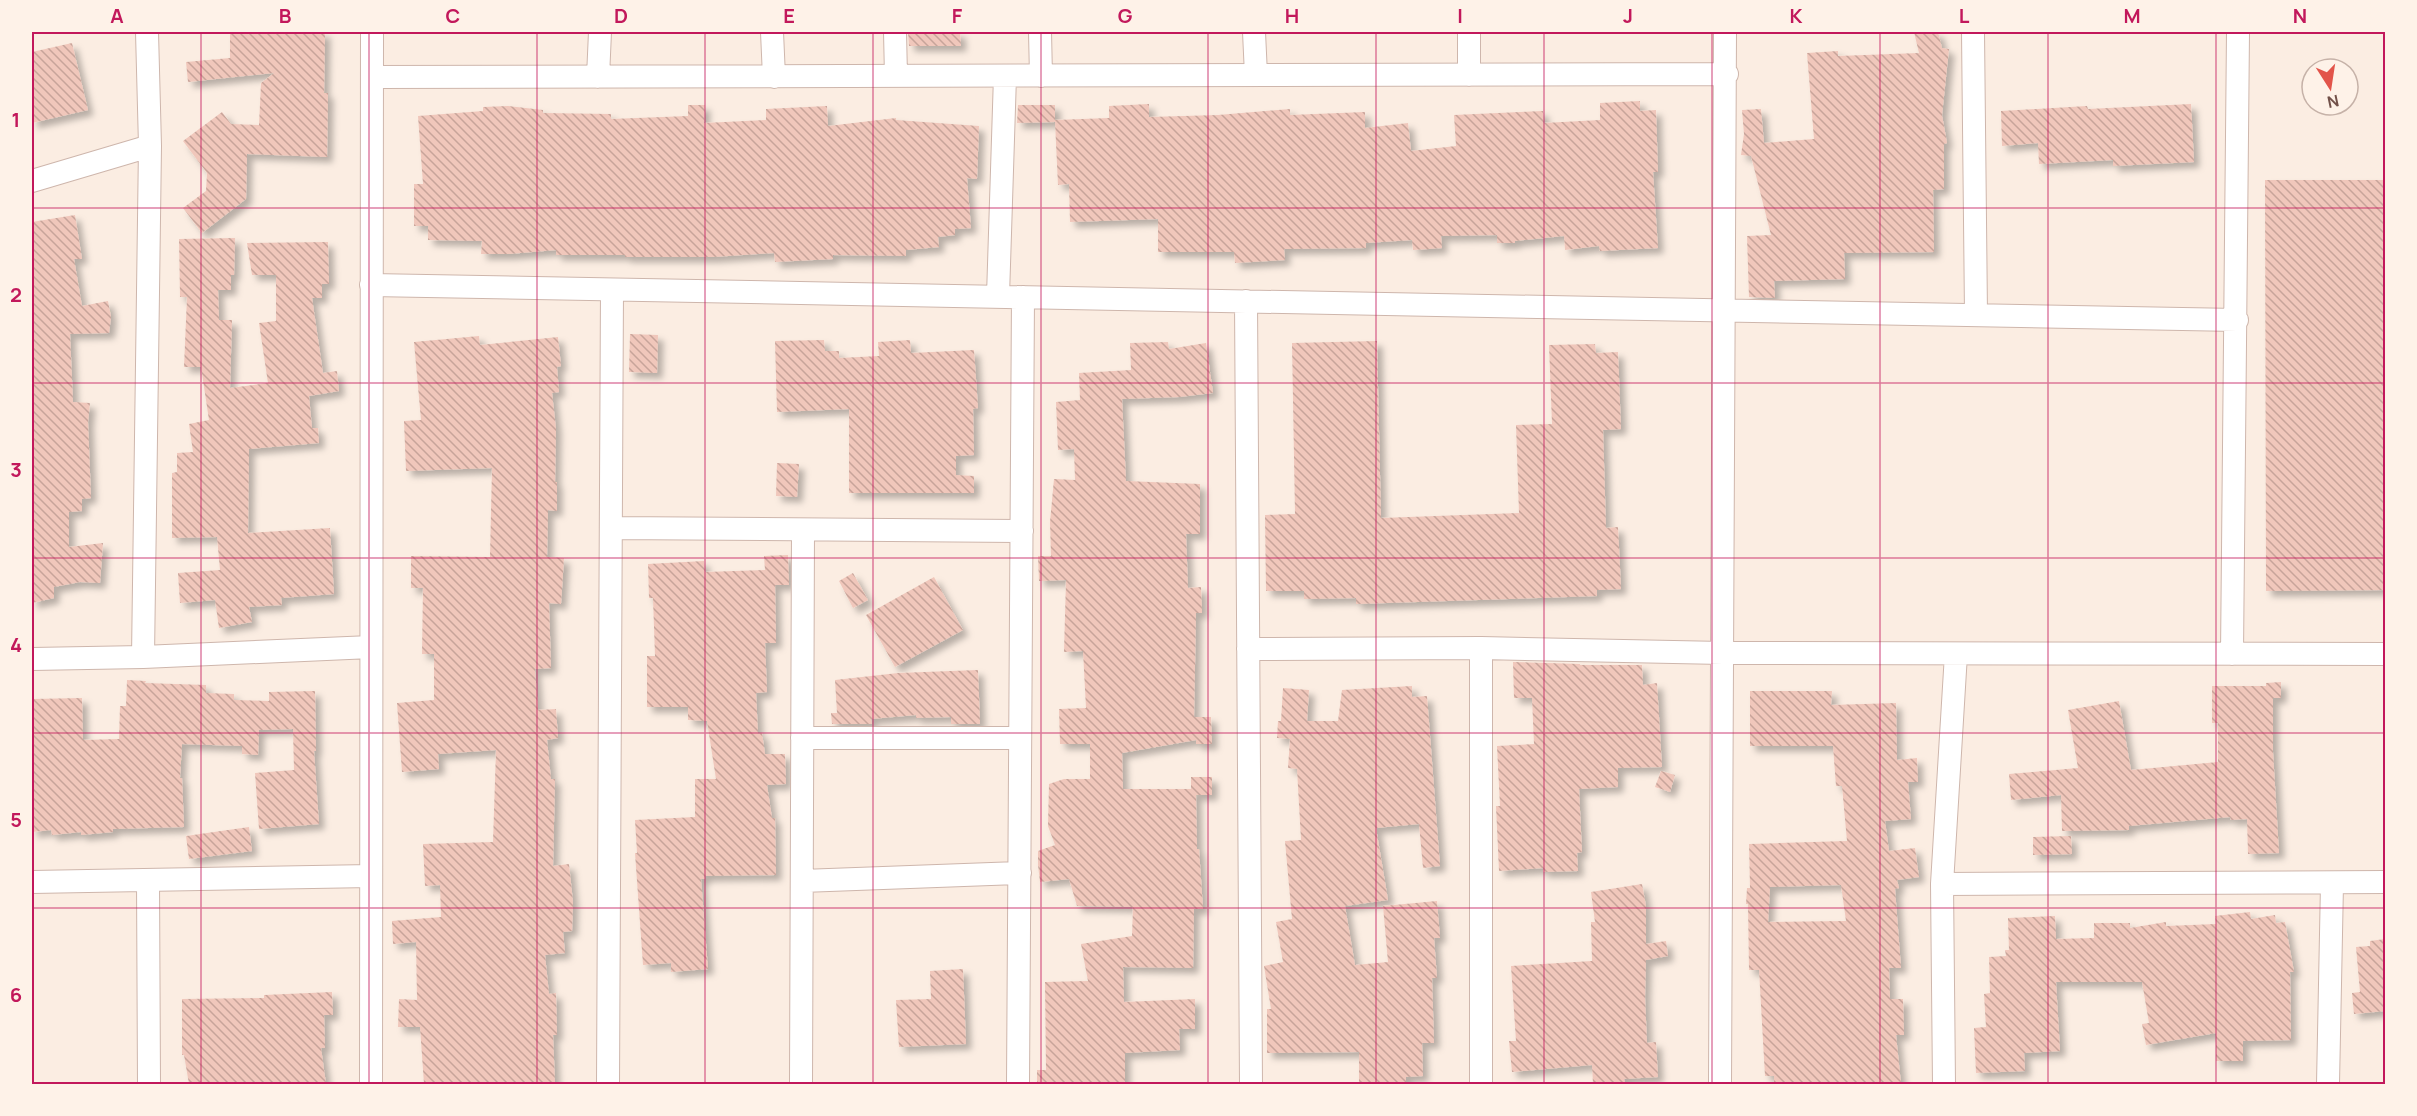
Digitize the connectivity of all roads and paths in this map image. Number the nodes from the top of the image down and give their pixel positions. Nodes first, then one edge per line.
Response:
1 (147, 32) edge
2 (372, 32) edge
3 (600, 32) edge
4 (772, 32) edge
5 (896, 32) edge
6 (1040, 32) edge
7 (1254, 32) edge
8 (1469, 32) edge
9 (1725, 32) edge
10 (1973, 32) edge
11 (2238, 32) edge
12 (1727, 74) junction
13 (1256, 75) junction
14 (1469, 75) junction
15 (896, 76) junction
16 (1005, 76) junction
17 (1041, 76) junction
18 (372, 77) junction
19 (598, 77) junction
20 (774, 77) junction
21 (150, 146) junction
22 (32, 181) edge
23 (371, 285) junction
24 (612, 290) junction
25 (998, 296) junction
26 (1023, 297) junction
27 (1246, 301) junction
28 (1725, 309) junction
29 (1976, 314) junction
30 (2237, 320) junction
31 (611, 528) junction
32 (802, 530) junction
33 (1022, 531) junction
34 (372, 647) junction
35 (1481, 648) junction
36 (1248, 650) junction
37 (1723, 653) junction
38 (1956, 654) junction
39 (2232, 654) junction
40 (2385, 654) edge
41 (143, 657) junction
42 (32, 659) edge
43 (802, 738) junction
44 (1020, 738) junction
45 (1020, 873) junction
46 (371, 876) junction
47 (148, 880) junction
48 (802, 881) junction
49 (32, 882) edge
50 (2385, 882) edge
51 (1942, 884) junction
52 (2332, 884) junction
53 (149, 1084) edge
54 (371, 1084) edge
55 (608, 1084) edge
56 (801, 1084) edge
57 (1018, 1084) edge
58 (1251, 1084) edge
59 (1481, 1084) edge
60 (1720, 1084) edge
61 (1944, 1084) edge
62 (2328, 1084) edge

1 - 21 street
2 - 18 street
3 - 19 street
4 - 20 street
5 - 15 street
6 - 17 street
7 - 13 street
8 - 14 street
9 - 12 street
10 - 29 street
11 - 30 street
12 - 14 street
12 - 28 street
13 - 14 street
13 - 17 street
15 - 16 street
15 - 20 street
16 - 17 street
16 - 25 street
18 - 19 street
18 - 23 street
19 - 20 street
21 - 22 street
21 - 41 street
23 - 24 street
23 - 34 street
24 - 25 street
24 - 31 street
25 - 26 street
26 - 27 street
26 - 33 street
27 - 28 street
27 - 36 street
28 - 29 street
28 - 37 street
29 - 30 street
30 - 39 street
31 - 32 street
31 - 55 street
32 - 33 street
32 - 43 street
33 - 44 street
34 - 41 street
34 - 46 street
35 - 36 street
35 - 37 street
35 - 59 street
36 - 58 street
37 - 38 street
37 - 60 street
38 - 39 street
38 - 51 street
39 - 40 street
41 - 42 street
43 - 44 street
43 - 48 street
44 - 45 street
45 - 48 street
45 - 57 street
46 - 47 street
46 - 54 street
47 - 49 street
47 - 53 street
48 - 56 street
50 - 52 street
51 - 52 street
51 - 61 street
52 - 62 street

